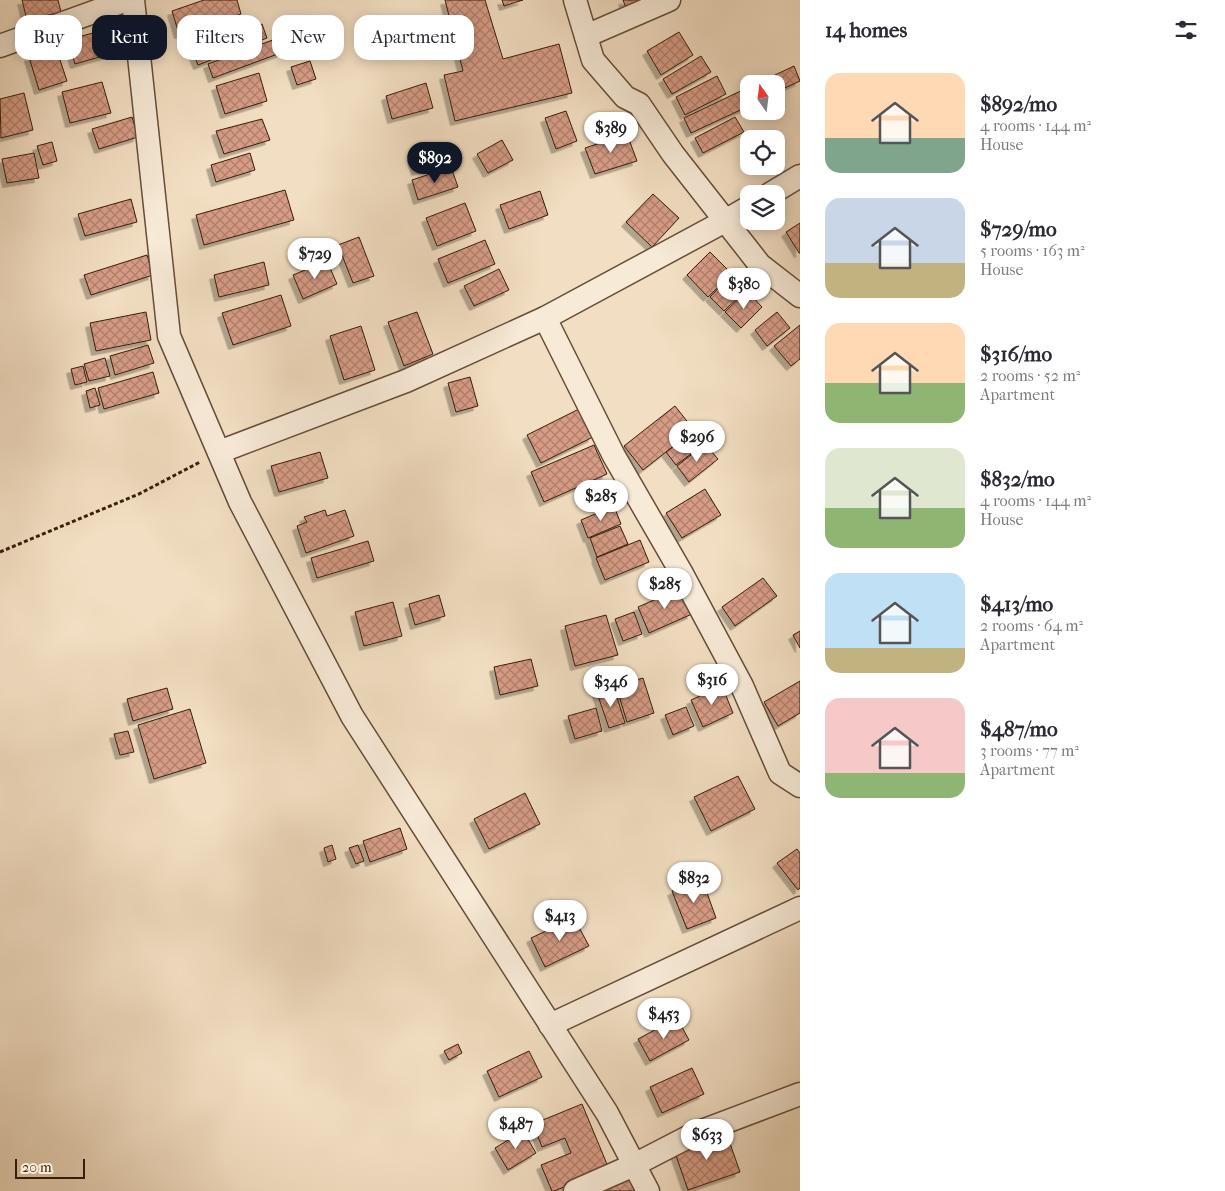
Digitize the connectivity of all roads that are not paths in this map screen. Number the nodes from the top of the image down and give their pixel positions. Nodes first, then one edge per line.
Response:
1 (127, 0) edge
2 (133, 0) edge
3 (575, 0) edge
4 (669, 0) edge
5 (586, 36) junction
6 (0, 46) edge
7 (800, 176) edge
8 (785, 185) edge
9 (740, 212) edge
10 (726, 221) junction
11 (800, 296) edge
12 (545, 318) junction
13 (219, 452) junction
14 (800, 786) edge
15 (800, 908) edge
16 (550, 1026) junction
17 (800, 1094) edge
18 (634, 1165) junction
19 (576, 1191) edge
20 (648, 1191) edge

1 - 6 street
2 - 13 street
3 - 5 street
4 - 5 street
5 - 10 street
7 - 8 street
9 - 10 street
10 - 11 street
10 - 12 street
12 - 13 street
12 - 14 street
13 - 16 street
15 - 16 street
16 - 18 street
17 - 18 street
18 - 19 street
18 - 20 street

